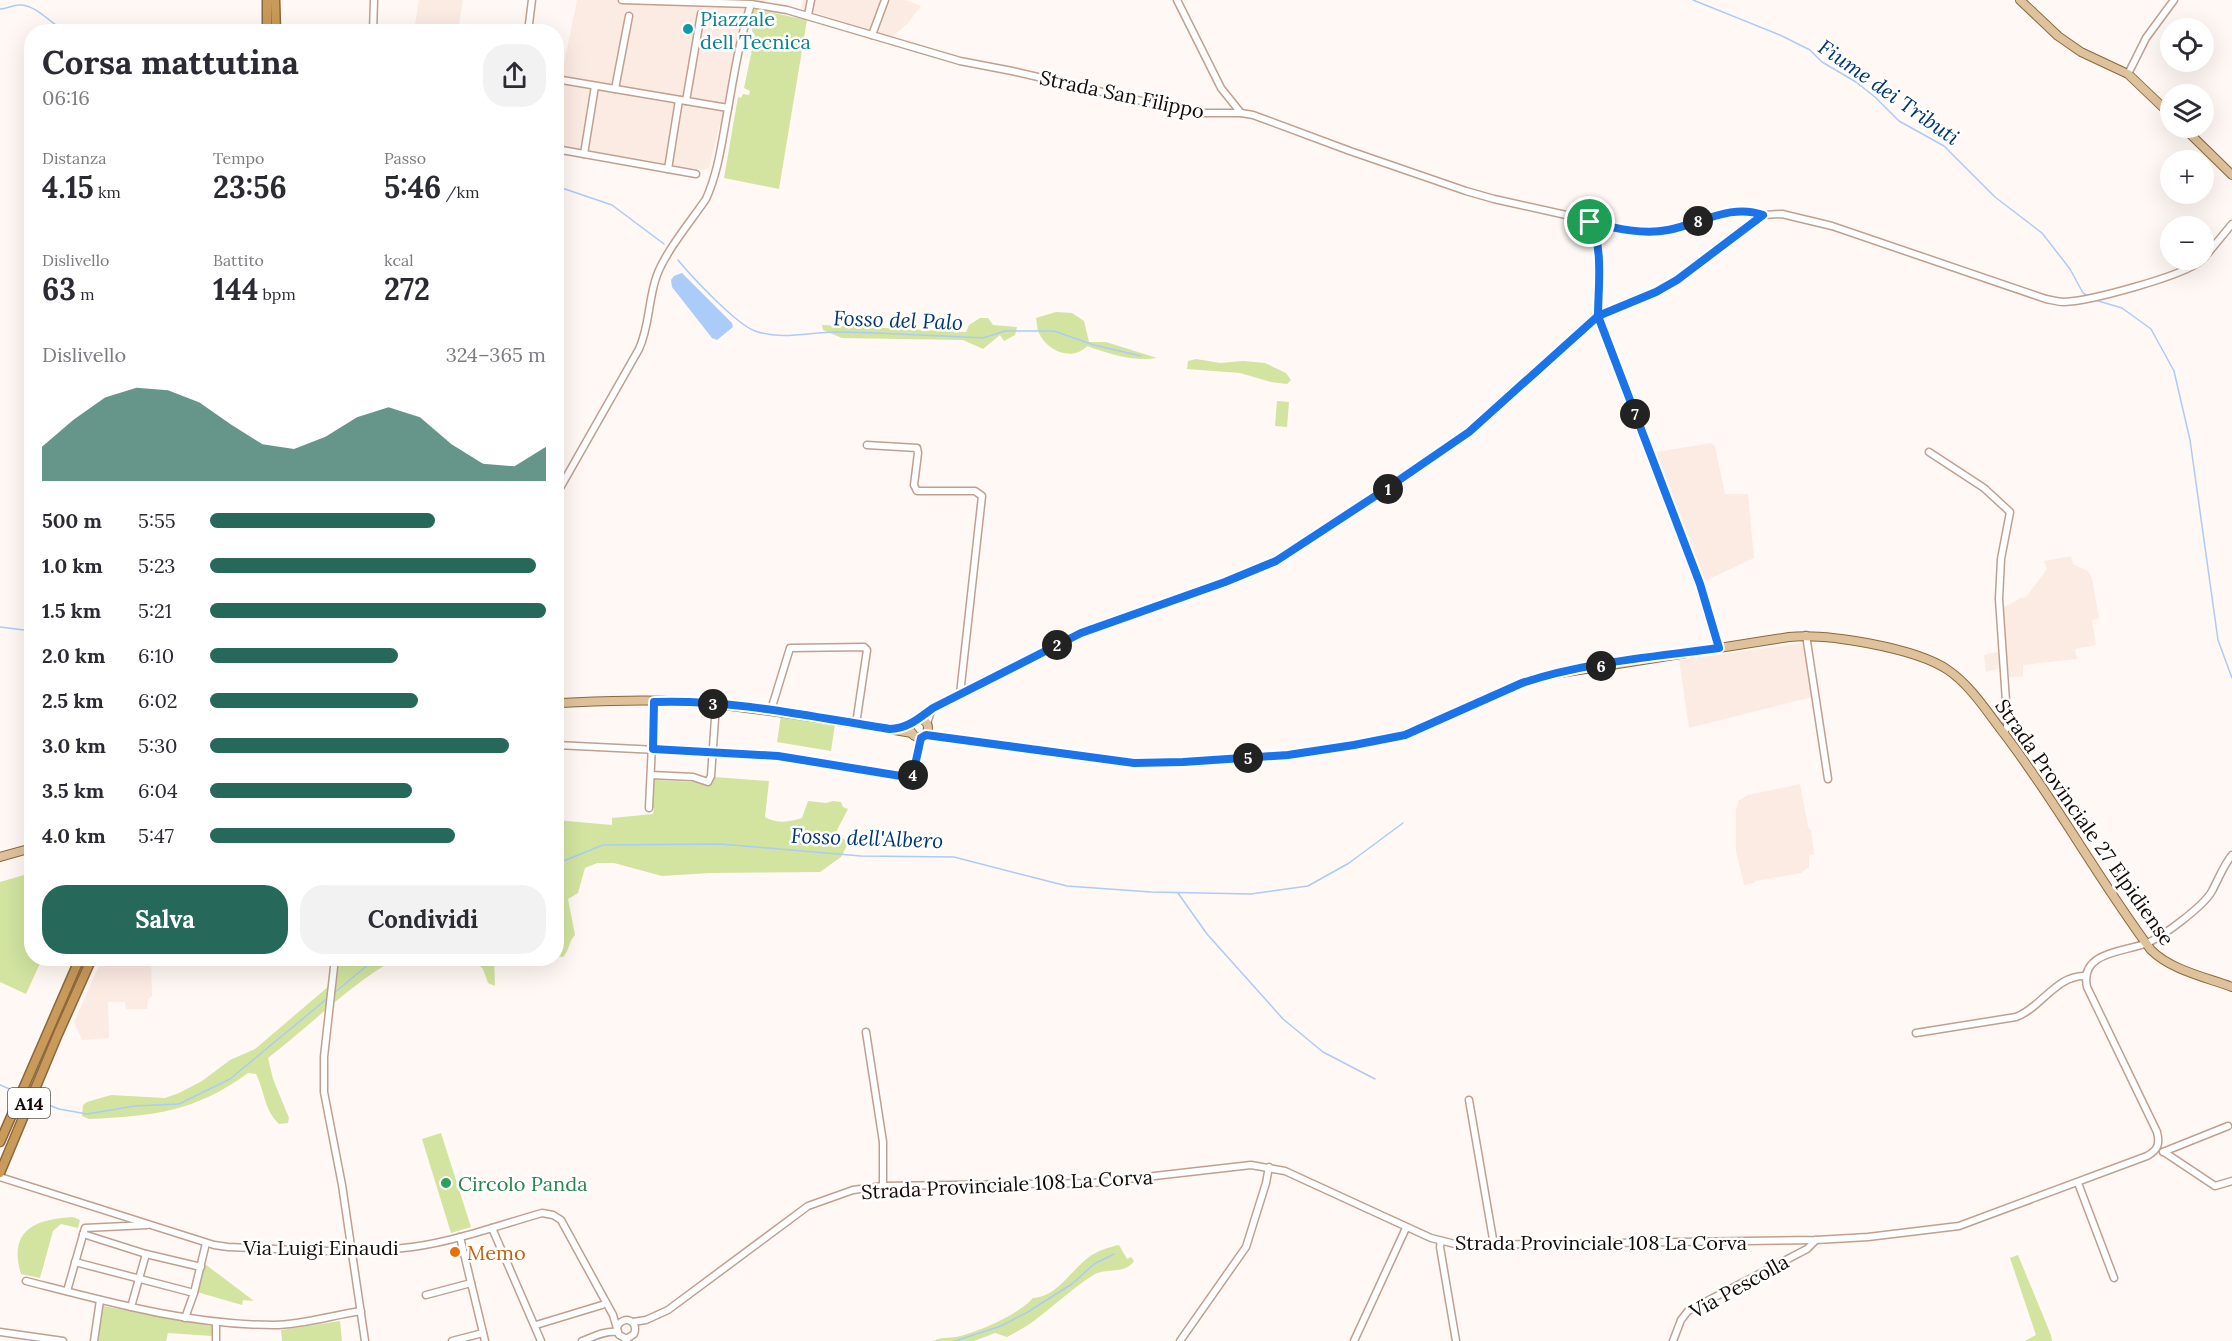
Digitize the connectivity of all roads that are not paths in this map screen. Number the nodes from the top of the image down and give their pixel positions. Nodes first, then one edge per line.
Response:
1 (267, 0) edge
2 (275, 0) edge
3 (374, 0) edge
4 (532, 0) edge
5 (622, 0) edge
6 (811, 0) edge
7 (885, 0) edge
8 (1177, 0) edge
9 (2020, 0) edge
10 (2174, 0) edge
11 (722, 2) edge
12 (751, 4) junction
13 (700, 14) dead end
14 (808, 15) junction
15 (629, 16) dead end
16 (267, 24) edge
17 (276, 24) edge
18 (373, 24) edge
19 (529, 24) edge
20 (872, 34) junction
21 (2128, 74) junction
22 (564, 81) edge
23 (595, 86) junction
24 (615, 89) junction
25 (682, 101) junction
26 (2160, 104) edge
27 (728, 108) junction
28 (1241, 113) junction
29 (2194, 138) edge
30 (564, 150) edge
31 (584, 154) junction
32 (668, 169) junction
33 (696, 174) dead end
34 (2232, 175) edge
35 (1763, 215) junction
36 (1590, 222) junction
37 (2232, 224) edge
38 (2214, 246) edge
39 (2184, 270) edge
40 (1598, 316) junction
41 (867, 445) dead end
42 (1929, 452) dead end
43 (564, 481) edge
44 (1806, 635) junction
45 (1719, 648) junction
46 (960, 694) junction
47 (654, 702) junction
48 (564, 703) edge
49 (716, 704) junction
50 (771, 710) junction
51 (856, 724) junction
52 (890, 729) junction
53 (922, 731) junction
54 (2004, 732) junction
55 (564, 745) edge
56 (653, 749) junction
57 (712, 752) junction
58 (651, 775) junction
59 (1828, 779) dead end
60 (649, 808) dead end
61 (24, 850) edge
62 (2232, 855) edge
63 (0, 857) edge
64 (2146, 944) junction
65 (77, 966) edge
66 (88, 966) edge
67 (334, 966) edge
68 (2086, 976) junction
69 (2232, 987) edge
70 (866, 1032) dead end
71 (1916, 1033) dead end
72 (1470, 1100) dead end
73 (2229, 1126) dead end
74 (0, 1142) edge
75 (2157, 1149) junction
76 (2164, 1152) junction
77 (1269, 1167) junction
78 (0, 1175) edge
79 (2232, 1181) edge
80 (2078, 1183) junction
81 (883, 1186) junction
82 (151, 1225) junction
83 (492, 1228) junction
84 (1406, 1228) junction
85 (83, 1234) junction
86 (460, 1237) junction
87 (1816, 1240) junction
88 (1441, 1241) junction
89 (207, 1243) junction
90 (1494, 1245) junction
91 (352, 1251) junction
92 (146, 1254) junction
93 (75, 1262) junction
94 (201, 1267) junction
95 (2114, 1278) dead end
96 (139, 1279) junction
97 (26, 1281) dead end
98 (471, 1283) junction
99 (67, 1291) junction
100 (194, 1293) junction
101 (426, 1295) dead end
102 (100, 1300) junction
103 (602, 1305) dead end
104 (131, 1307) junction
105 (361, 1311) junction
106 (613, 1315) junction
107 (185, 1318) junction
108 (622, 1321) junction
109 (216, 1322) junction
110 (536, 1325) junction
111 (634, 1325) junction
112 (0, 1332) edge
113 (483, 1333) junction
114 (618, 1334) edge
115 (37, 1339) edge
116 (625, 1340) edge
117 (63, 1341) edge
118 (94, 1341) edge
119 (216, 1341) edge
120 (365, 1341) edge
121 (452, 1341) edge
122 (485, 1341) edge
123 (541, 1341) edge
124 (582, 1341) edge
125 (1180, 1341) edge
126 (1354, 1341) edge
127 (1456, 1341) edge
128 (1673, 1341) edge

1 - 16 highway
2 - 17 highway
3 - 18 street
4 - 19 street
5 - 11 street, Strada San Filippo
6 - 14 street
7 - 20 street
8 - 28 street
9 - 21 main road
10 - 21 street
11 - 12 street, Strada San Filippo
12 - 14 street, Strada San Filippo
12 - 27 street
13 - 25 street
14 - 20 street, Strada San Filippo
15 - 24 street
20 - 28 street, Strada San Filippo
21 - 26 main road
22 - 23 street
23 - 24 street
23 - 31 street
24 - 25 street
25 - 27 street
25 - 32 street
27 - 43 street
28 - 36 street, Strada San Filippo
29 - 34 main road
30 - 31 street
31 - 32 street
32 - 33 street
35 - 36 street, Strada San Filippo
35 - 39 street, Strada San Filippo
35 - 40 street
36 - 40 street
37 - 38 street
40 - 45 street
40 - 46 street
41 - 46 street
42 - 54 street
44 - 45 main road, Strada Provinciale 27 Elpidiense
44 - 54 main road, Strada Provinciale 27 Elpidiense
44 - 59 street
45 - 53 main road, Strada Provinciale 27 Elpidiense
46 - 53 street
47 - 48 main road, Strada Provinciale 27 Elpidiense
47 - 49 main road, Strada Provinciale 27 Elpidiense
47 - 56 street
49 - 50 main road, Strada Provinciale 27 Elpidiense
49 - 57 street
50 - 51 main road, Strada Provinciale 27 Elpidiense
50 - 51 street
51 - 52 main road, Strada Provinciale 27 Elpidiense
52 - 53 main road, Strada Provinciale 27 Elpidiense
52 - 53 main road, Strada Provinciale 27 Elpidiense
53 - 57 street
54 - 64 main road, Strada Provinciale 27 Elpidiense
55 - 56 street
56 - 57 street
56 - 58 street
57 - 58 street
58 - 60 street
61 - 63 main road
62 - 64 street
64 - 68 street
64 - 69 main road, Strada Provinciale 27 Elpidiense
65 - 74 highway, A14
66 - 78 highway, A14
67 - 91 street
68 - 71 street
68 - 75 street
70 - 81 street
72 - 90 street
73 - 76 street
75 - 76 street
75 - 80 street, Strada Provinciale 108 La Corva
76 - 79 street
77 - 81 street, Strada Provinciale 108 La Corva
77 - 84 street, Strada Provinciale 108 La Corva
77 - 125 street
78 - 82 street, Via Luigi Einaudi
80 - 87 street, Strada Provinciale 108 La Corva
80 - 95 street
81 - 111 street, Strada Provinciale 108 La Corva
82 - 85 street, Via Luigi Einaudi
82 - 89 street, Via Luigi Einaudi
83 - 86 street, Via Luigi Einaudi
83 - 106 street, Via Luigi Einaudi
83 - 110 street
84 - 88 street, Strada Provinciale 108 La Corva
84 - 126 street
85 - 92 street
85 - 93 street
86 - 91 street, Via Luigi Einaudi
86 - 98 street
87 - 90 street, Strada Provinciale 108 La Corva
87 - 128 street, Via Pescolla
88 - 90 street, Strada Provinciale 108 La Corva
88 - 127 street
89 - 91 street, Via Luigi Einaudi
89 - 94 street
91 - 105 street
92 - 94 street
92 - 96 street
93 - 96 street
93 - 99 street
94 - 100 street
96 - 100 street
96 - 104 street
97 - 99 street
98 - 101 street
98 - 113 street
99 - 102 street
100 - 107 street
102 - 104 street
102 - 118 street
103 - 110 street
104 - 107 street
105 - 109 street
105 - 120 street
106 - 108 street
106 - 114 street
107 - 109 street
108 - 111 street
108 - 114 street
109 - 119 street
110 - 123 street
111 - 116 street
112 - 115 street
113 - 121 street
113 - 122 street
114 - 116 street
114 - 124 street
115 - 117 street

